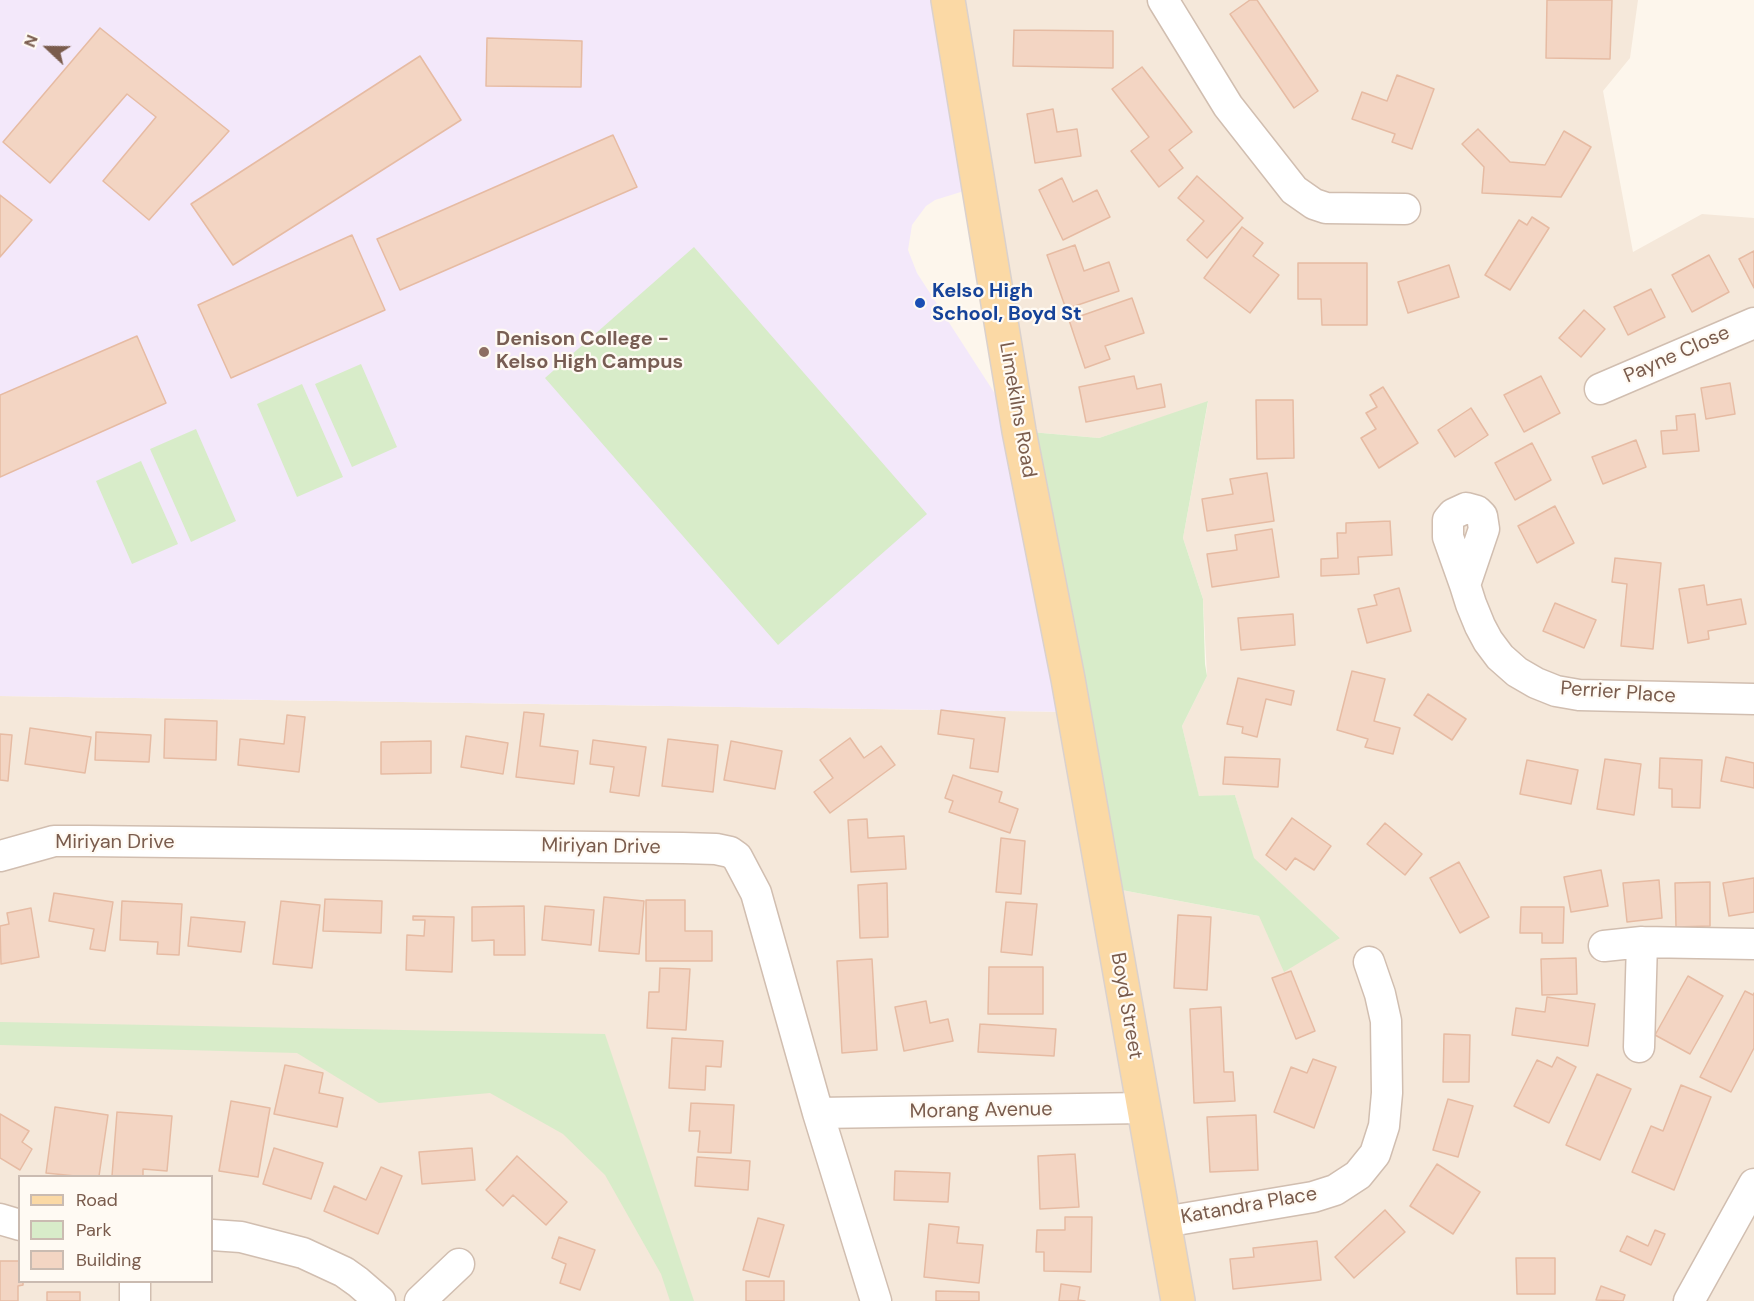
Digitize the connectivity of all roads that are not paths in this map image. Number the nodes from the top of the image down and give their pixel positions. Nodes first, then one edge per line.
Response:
1 (948, 0) edge
2 (1163, 0) edge
3 (1406, 209) dead end
4 (1754, 323) edge
5 (1600, 389) dead end
6 (1464, 585) dead end
7 (1754, 699) edge
8 (1073, 712) joint
9 (0, 856) edge
10 (1642, 942) junction
11 (1754, 944) edge
12 (1604, 946) dead end
13 (1369, 962) dead end
14 (1639, 1047) dead end
15 (1144, 1108) junction
16 (818, 1113) junction
17 (1754, 1184) edge
18 (0, 1219) edge
19 (1164, 1221) junction
20 (18, 1224) edge
21 (213, 1234) edge
22 (459, 1264) dead end
23 (135, 1283) edge
24 (135, 1301) edge
25 (380, 1301) edge
26 (420, 1301) edge
27 (876, 1301) edge
28 (1178, 1301) edge
29 (1689, 1301) edge

1 - 8 main road, Limekilns Road
2 - 3 street
4 - 5 street, Payne Close
6 - 7 street, Perrier Place
8 - 15 main road, Boyd Street
9 - 16 street, Miriyan Drive
10 - 11 street
10 - 12 street
10 - 14 street
13 - 19 street, Katandra Place
15 - 16 street, Morang Avenue
15 - 19 main road, Boyd Street
16 - 27 street, Miriyan Drive
17 - 29 street
18 - 20 street
19 - 28 main road, Boyd Street
21 - 25 street
22 - 26 street
23 - 24 street

